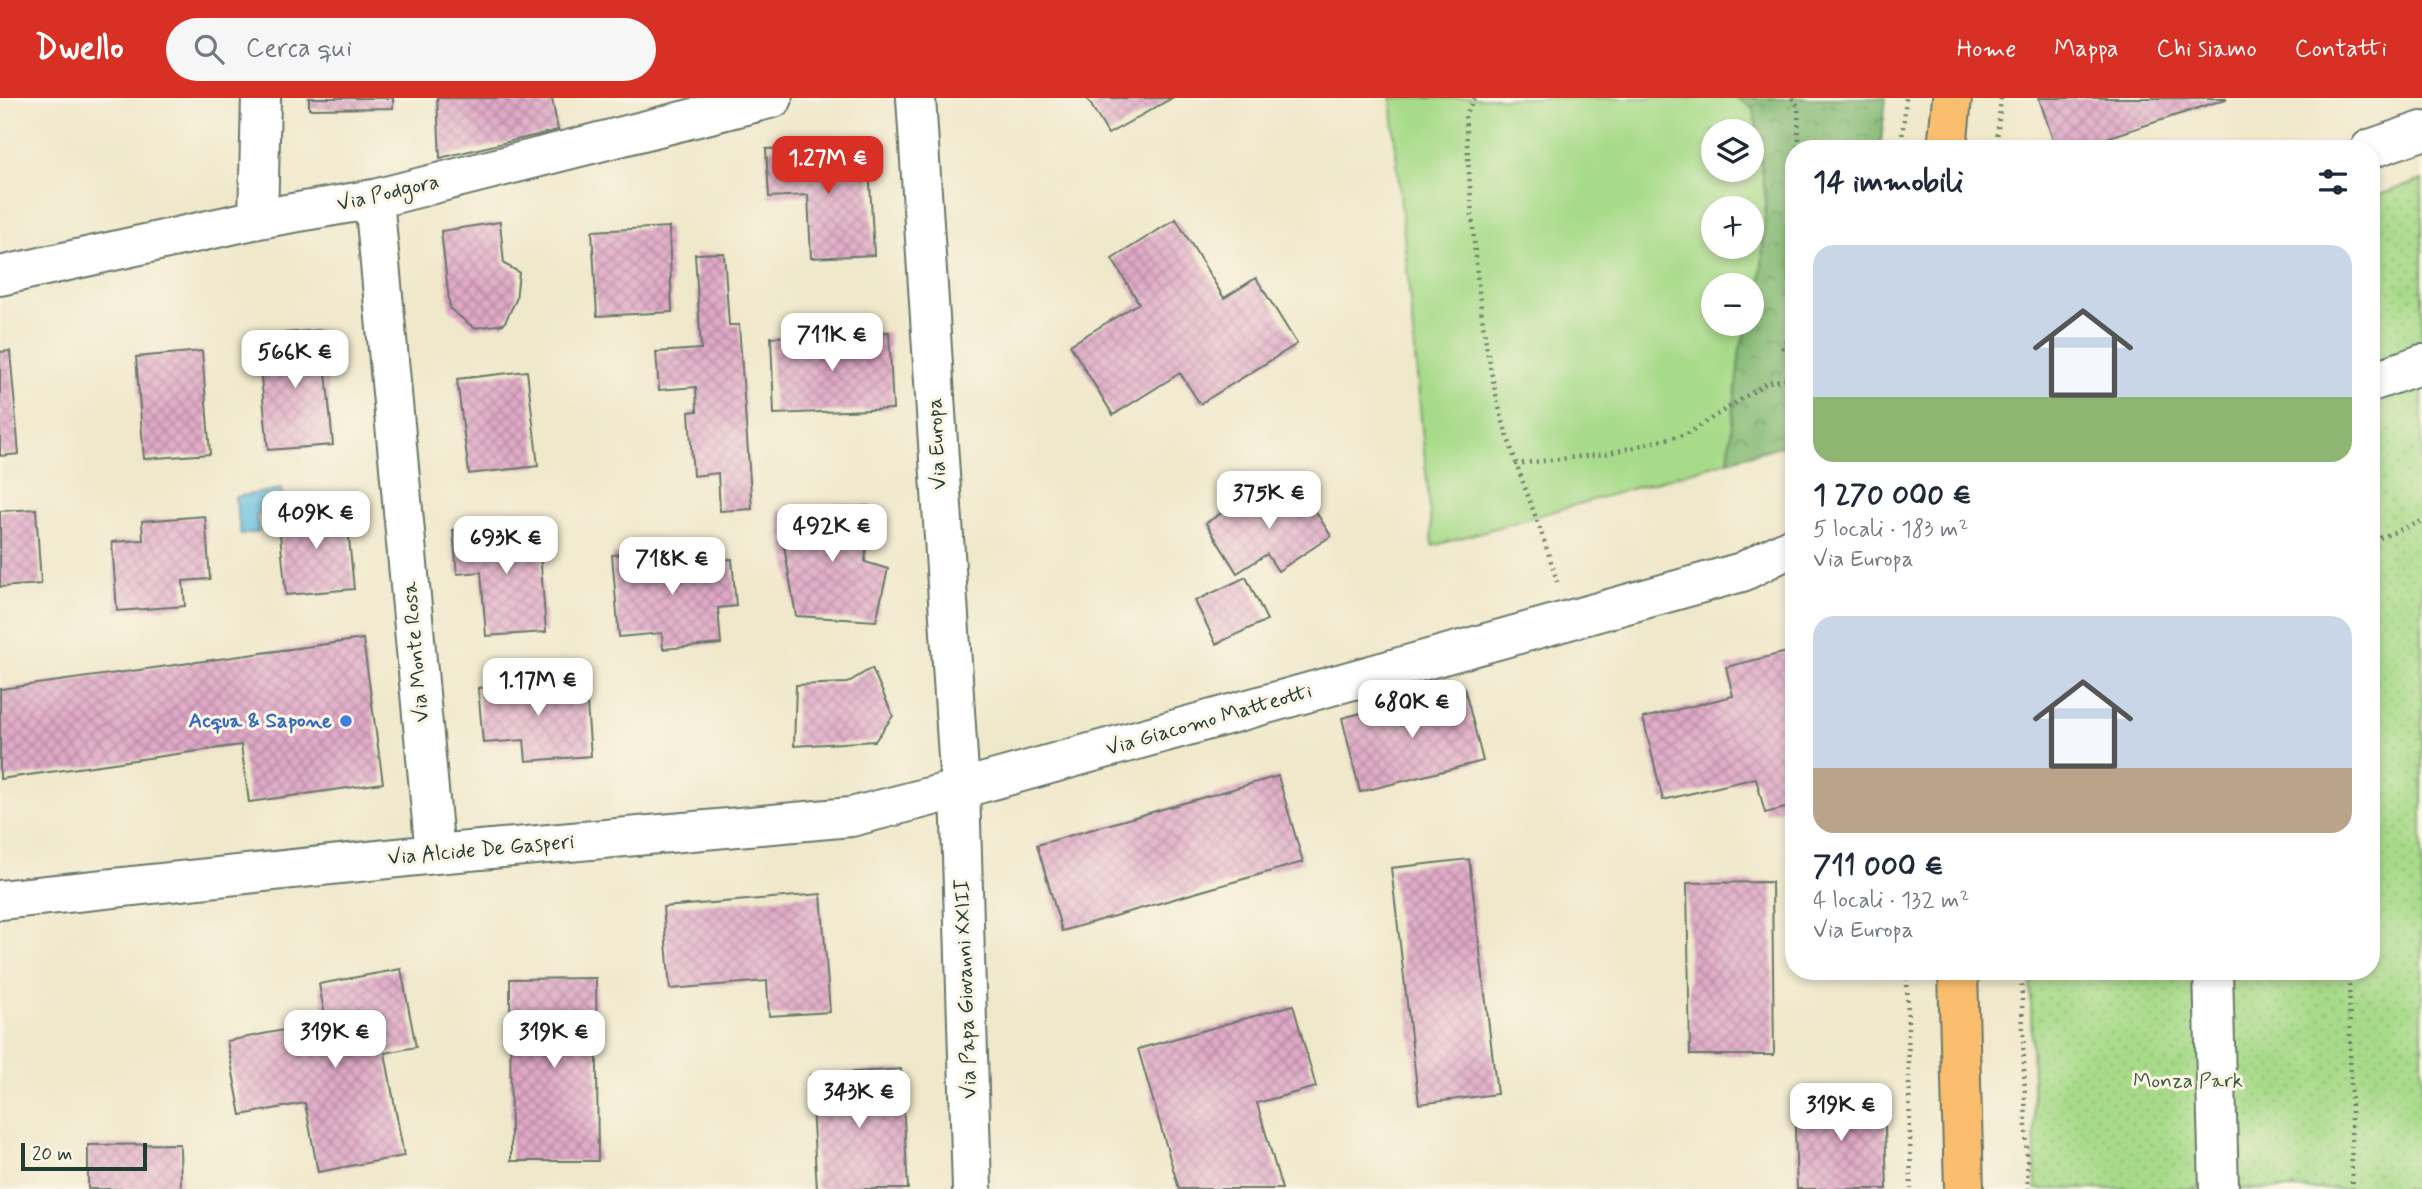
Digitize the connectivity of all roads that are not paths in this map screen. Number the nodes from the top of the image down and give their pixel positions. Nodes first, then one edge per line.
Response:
1 (261, 98) edge
2 (773, 98) edge
3 (916, 98) edge
4 (1952, 98) edge
5 (2422, 131) edge
6 (1948, 140) edge
7 (2380, 146) edge
8 (374, 199) junction
9 (258, 219) junction
10 (0, 276) edge
11 (2422, 364) edge
12 (2380, 379) edge
13 (1785, 550) edge
14 (1785, 570) edge
15 (1742, 572) junction
16 (960, 789) junction
17 (435, 854) junction
18 (0, 900) edge
19 (1958, 980) edge
20 (2213, 980) edge
21 (972, 1189) edge
22 (1964, 1189) edge
23 (2219, 1189) edge

1 - 9 street
2 - 8 street, Via Podgora
3 - 16 street, Via Europa
4 - 6 main road
5 - 7 street
8 - 9 street, Via Podgora
8 - 17 street, Via Monte Rosa
9 - 10 street, Via Podgora
11 - 12 street
13 - 15 street, Via Giacomo Matteotti
14 - 15 street, Via Giacomo Matteotti
15 - 16 street, Via Giacomo Matteotti
16 - 17 street, Via Alcide De Gasperi
16 - 21 street, Via Papa Giovanni XXIII
17 - 18 street, Via Alcide De Gasperi
19 - 22 main road
20 - 23 street

